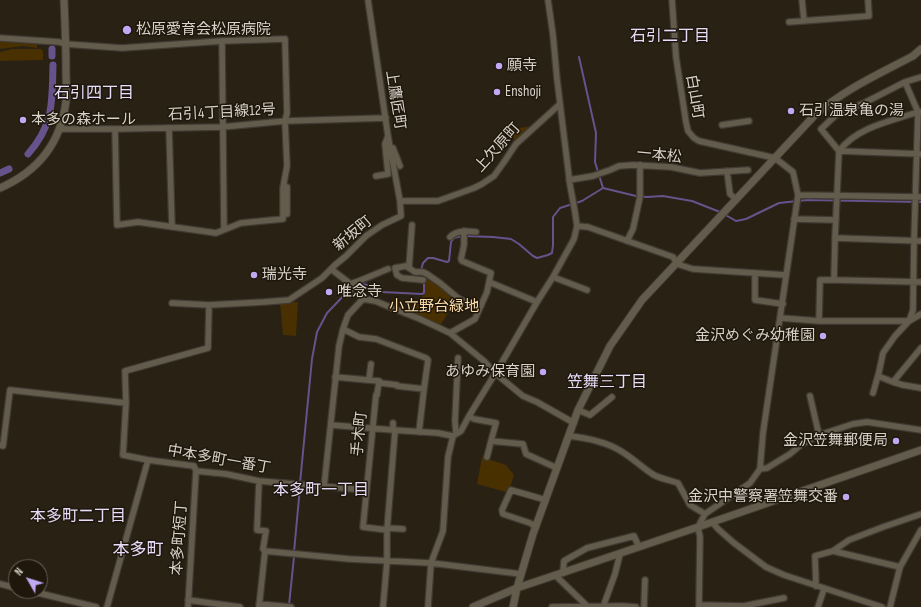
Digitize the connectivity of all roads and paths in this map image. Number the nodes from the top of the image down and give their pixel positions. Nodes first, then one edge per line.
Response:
1 (64, 0) edge
2 (368, 0) edge
3 (548, 0) edge
4 (672, 0) edge
5 (802, 0) edge
6 (868, 0) edge
7 (804, 21) junction
8 (789, 22) dead end
9 (0, 38) edge
10 (222, 41) junction
11 (65, 44) junction
12 (921, 49) edge
13 (921, 77) edge
14 (905, 82) junction
15 (560, 104) junction
16 (919, 112) edge
17 (386, 118) junction
18 (285, 121) junction
19 (750, 121) dead end
20 (722, 125) dead end
21 (222, 127) junction
22 (170, 128) junction
23 (60, 129) junction
24 (115, 129) junction
25 (388, 136) junction
26 (840, 151) junction
27 (919, 154) edge
28 (775, 158) junction
29 (400, 166) dead end
30 (640, 166) junction
31 (748, 170) dead end
32 (727, 171) junction
33 (376, 176) dead end
34 (569, 179) junction
35 (0, 188) edge
36 (798, 195) junction
37 (837, 196) junction
38 (918, 197) edge
39 (736, 199) junction
40 (400, 202) junction
41 (794, 219) junction
42 (836, 220) junction
43 (412, 225) dead end
44 (577, 226) junction
45 (172, 227) junction
46 (224, 229) junction
47 (464, 231) junction
48 (476, 232) dead end
49 (450, 237) dead end
50 (835, 238) junction
51 (914, 240) junction
52 (627, 241) junction
53 (921, 241) edge
54 (677, 264) junction
55 (409, 268) junction
56 (331, 269) junction
57 (388, 269) dead end
58 (755, 273) junction
59 (786, 275) junction
60 (553, 277) junction
61 (423, 280) dead end
62 (834, 280) junction
63 (489, 282) junction
64 (913, 282) junction
65 (921, 282) edge
66 (350, 284) junction
67 (587, 290) dead end
68 (362, 299) junction
69 (537, 302) junction
70 (172, 303) dead end
71 (783, 304) junction
72 (209, 305) junction
73 (481, 306) junction
74 (921, 314) edge
75 (781, 318) junction
76 (819, 321) junction
77 (910, 321) junction
78 (343, 328) junction
79 (450, 333) junction
80 (921, 348) edge
81 (458, 358) dead end
82 (371, 364) dead end
83 (495, 373) junction
84 (878, 376) junction
85 (335, 377) junction
86 (369, 380) junction
87 (379, 381) junction
88 (893, 382) junction
89 (921, 388) edge
90 (424, 389) junction
91 (874, 393) dead end
92 (810, 396) dead end
93 (612, 398) dead end
94 (126, 403) junction
95 (578, 410) junction
96 (469, 416) junction
97 (393, 422) dead end
98 (574, 423) junction
99 (331, 425) junction
100 (372, 429) junction
101 (921, 430) edge
102 (394, 431) junction
103 (420, 432) junction
104 (455, 435) junction
105 (819, 435) junction
106 (569, 436) junction
107 (492, 441) junction
108 (0, 445) edge
109 (921, 450) edge
110 (487, 457) dead end
111 (148, 460) junction
112 (557, 468) junction
113 (760, 469) junction
114 (196, 471) junction
115 (259, 481) junction
116 (324, 486) junction
117 (366, 490) junction
118 (546, 500) junction
119 (705, 514) junction
120 (921, 514) edge
121 (712, 522) junction
122 (536, 527) junction
123 (698, 527) junction
124 (387, 529) junction
125 (403, 529) dead end
126 (921, 530) edge
127 (639, 548) junction
128 (265, 551) junction
129 (833, 551) junction
130 (620, 554) junction
131 (387, 561) junction
132 (431, 563) junction
133 (900, 567) junction
134 (521, 574) junction
135 (559, 574) junction
136 (645, 580) dead end
137 (816, 586) junction
138 (517, 588) junction
139 (824, 589) junction
140 (48, 595) edge
141 (784, 598) dead end
142 (188, 600) junction
143 (259, 606) edge
144 (699, 606) edge
145 (744, 606) edge
146 (96, 607) edge
147 (107, 607) edge
148 (188, 607) edge
149 (240, 607) edge
150 (290, 607) edge
151 (383, 607) edge
152 (428, 607) edge
153 (473, 607) edge
154 (513, 607) edge
155 (552, 607) edge
156 (588, 607) edge
157 (603, 607) edge
158 (622, 607) edge
159 (636, 607) edge
160 (644, 607) edge
161 (818, 607) edge
162 (882, 607) edge
163 (890, 607) edge

1 - 11 street
2 - 17 street, 上鷹匠町
3 - 15 street
4 - 28 street, 白山町
5 - 7 street
6 - 7 street
7 - 8 street
9 - 11 street
10 - 11 street
10 - 18 street
10 - 21 street
11 - 23 street
12 - 28 street
13 - 14 street
14 - 16 street
14 - 26 street
15 - 34 street
15 - 40 street, 上欠原町
16 - 26 street
16 - 27 street
17 - 18 street, 石引4丁目線12号
17 - 25 street, 上鷹匠町
18 - 21 street, 石引4丁目線12号
18 - 46 street
19 - 20 street
21 - 22 street, 石引4丁目線12号
21 - 46 street
22 - 24 street, 石引4丁目線12号
22 - 45 street
23 - 24 street, 石引4丁目線12号
23 - 35 street
24 - 45 street
25 - 29 street
25 - 33 street
25 - 40 street, 上鷹匠町
26 - 27 street
26 - 37 street
27 - 38 street
28 - 36 street
28 - 39 street
30 - 32 street, 一本松
30 - 34 street, 一本松
30 - 52 street
31 - 32 street, 一本松
32 - 39 street
34 - 44 street
36 - 37 street
36 - 41 street
37 - 38 street
37 - 42 street
38 - 51 street
39 - 54 street
40 - 56 street, 新坂町
41 - 42 street
41 - 59 street
42 - 50 street
43 - 55 street
44 - 52 street
44 - 60 street
45 - 46 street
47 - 48 street
47 - 49 street
47 - 63 street
50 - 51 street
50 - 62 street
51 - 53 street
51 - 64 street
52 - 54 street
54 - 58 street
54 - 95 street
55 - 61 street
55 - 73 street
56 - 66 street
56 - 72 street
57 - 66 street
58 - 59 street
58 - 71 street
59 - 71 street
60 - 67 street
60 - 69 street
62 - 64 street
62 - 76 street
63 - 69 street
63 - 73 street
64 - 65 street
64 - 77 street
66 - 68 street
68 - 78 street
68 - 79 street
69 - 83 street
70 - 72 street
71 - 75 street
72 - 94 street
73 - 79 street
74 - 77 street
75 - 76 street
75 - 113 street
76 - 77 street
77 - 84 street
78 - 85 street
78 - 90 street
79 - 83 street
80 - 88 street
81 - 104 street
82 - 86 street
83 - 96 street
83 - 98 street
84 - 88 street
84 - 91 street
85 - 86 street
85 - 99 street
86 - 87 street
87 - 90 street
87 - 100 street, 手木町
88 - 89 street
90 - 103 street
92 - 105 street
93 - 95 street
94 - 108 street
94 - 111 street
95 - 98 street
96 - 104 street
96 - 107 street
97 - 102 street
98 - 106 street
99 - 100 street
99 - 116 street
100 - 102 street
100 - 117 street, 手木町
101 - 105 street
102 - 103 street
102 - 124 street
103 - 104 street
104 - 132 street
105 - 113 street
106 - 112 street
106 - 119 street
107 - 110 street
107 - 112 street
109 - 121 street
111 - 114 street, 中本多町一番丁
111 - 147 street
112 - 118 street
113 - 119 street
114 - 115 street, 中本多町一番丁
114 - 142 street, 本多町短丁
115 - 116 street, 中本多町一番丁
115 - 128 street
116 - 117 street, 中本多町一番丁
117 - 124 street, 手木町
118 - 122 street
118 - 122 street
119 - 123 street
120 - 129 street
121 - 123 street
121 - 137 street
122 - 134 street
123 - 127 street
123 - 144 street
124 - 125 street
124 - 131 street
126 - 133 street
127 - 130 street
127 - 135 street
128 - 131 street
128 - 143 street
129 - 133 street
129 - 137 street
130 - 135 street
130 - 157 street
131 - 132 street
131 - 151 street
132 - 134 street
132 - 152 street
133 - 163 street
134 - 138 street
135 - 138 street
135 - 156 street
136 - 160 street
137 - 139 street
138 - 153 street
138 - 154 street
139 - 161 street
139 - 162 street
140 - 146 street
141 - 145 street
142 - 148 street, 本多町短丁
142 - 149 street
143 - 150 street
144 - 145 street
155 - 156 street
156 - 157 street
157 - 158 street
158 - 159 street

